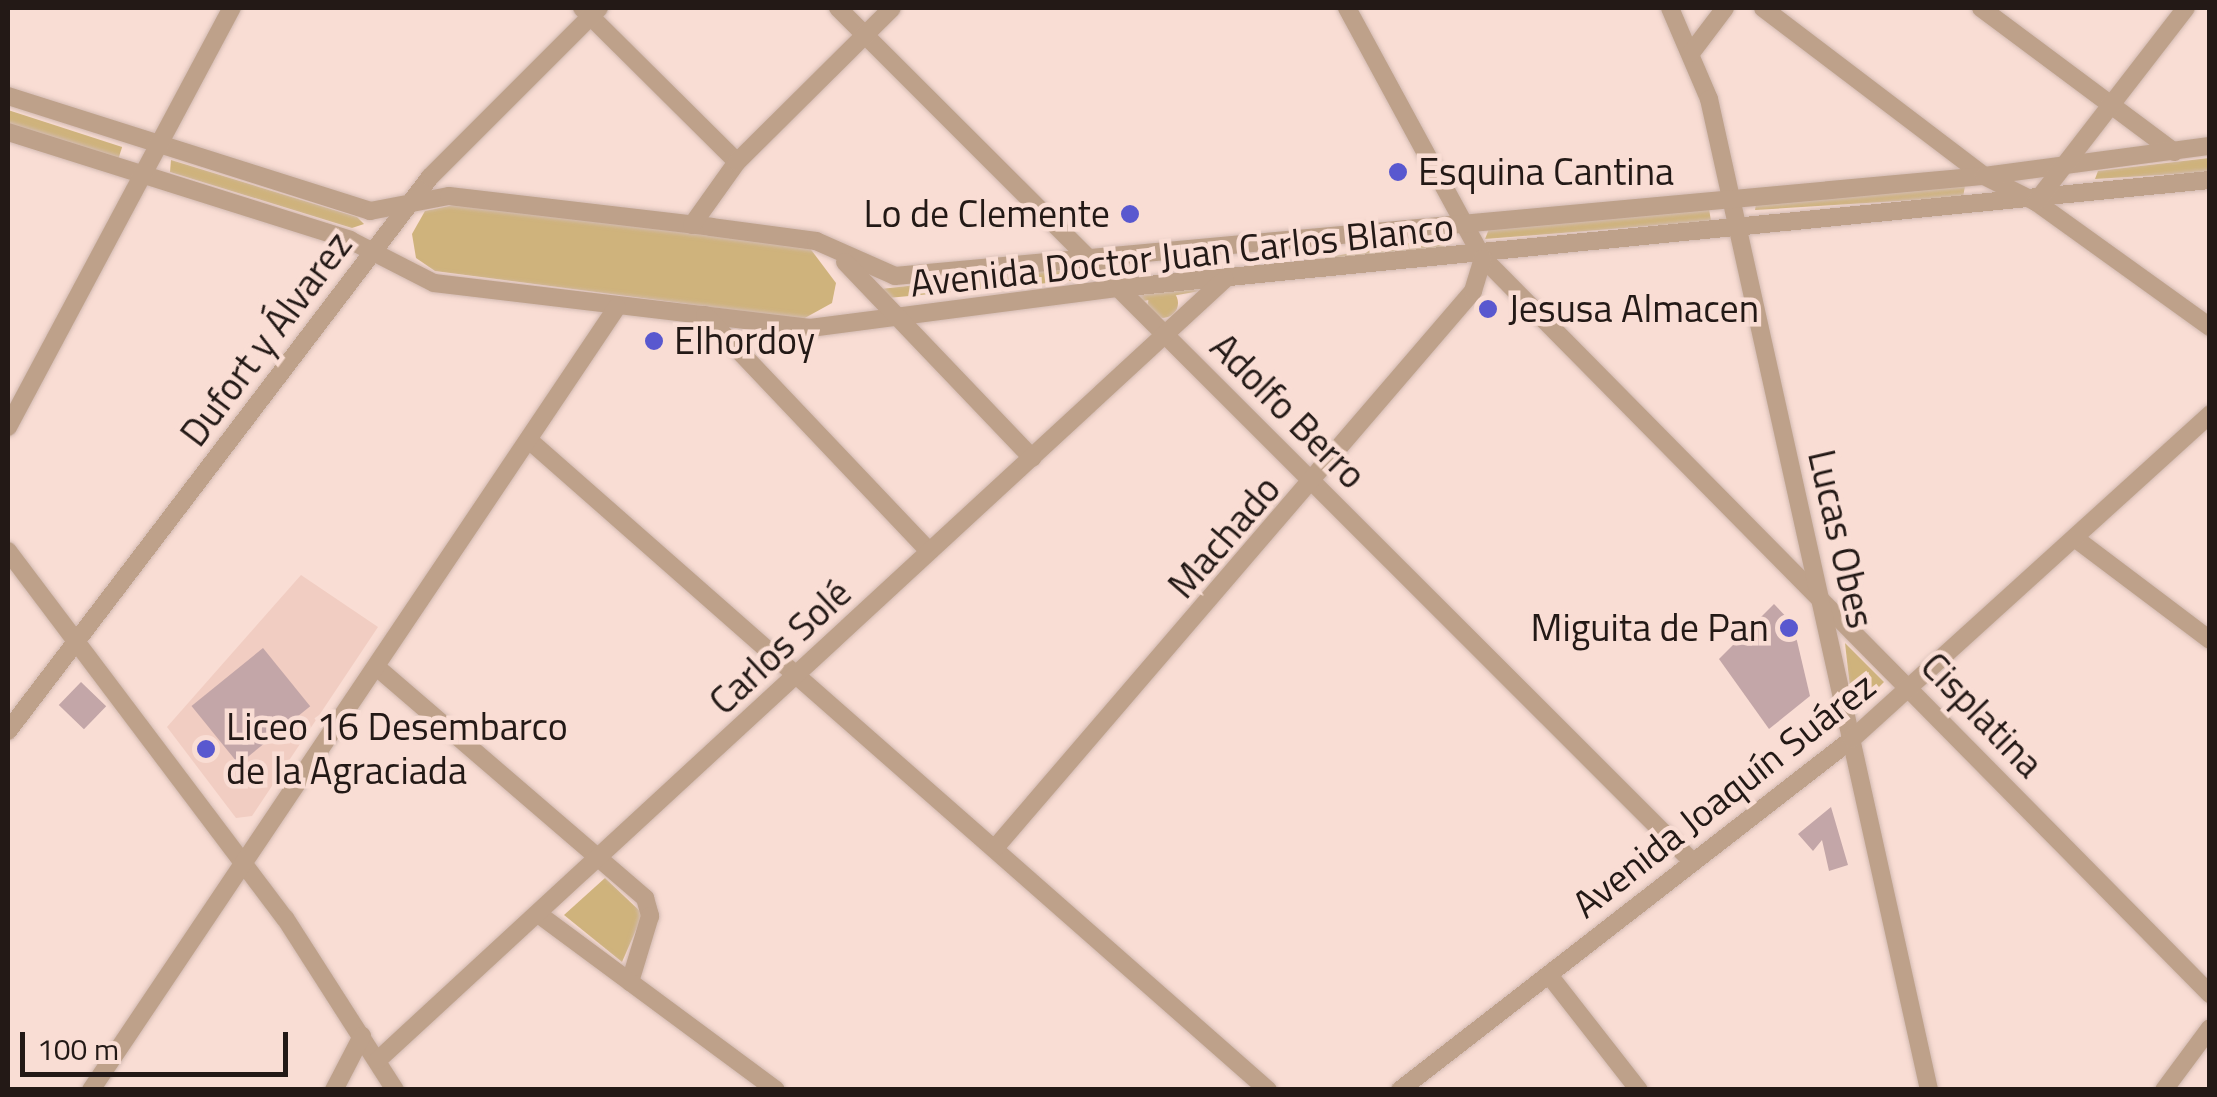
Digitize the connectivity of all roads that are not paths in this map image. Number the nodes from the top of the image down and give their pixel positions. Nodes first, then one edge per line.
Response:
1 (232, 8) edge
2 (838, 8) edge
3 (892, 8) edge
4 (1346, 8) edge
5 (1670, 8) edge
6 (1724, 8) edge
7 (1763, 8) edge
8 (1981, 8) edge
9 (2186, 8) edge
10 (591, 10) edge
11 (865, 35) junction
12 (1691, 54) junction
13 (8, 96) edge
14 (2114, 108) junction
15 (8, 132) edge
16 (156, 144) junction
17 (2210, 146) edge
18 (2174, 152) junction
19 (737, 162) junction
20 (2074, 164) junction
21 (140, 175) junction
22 (1984, 176) junction
23 (2210, 180) edge
24 (1730, 194) junction
25 (2036, 202) junction
26 (412, 205) junction
27 (1460, 223) junction
28 (692, 225) junction
29 (1738, 229) junction
30 (374, 250) junction
31 (834, 251) junction
32 (1085, 255) junction
33 (1482, 258) junction
34 (1226, 280) junction
35 (1118, 288) junction
36 (617, 308) junction
37 (705, 315) junction
38 (896, 316) junction
39 (2210, 327) edge
40 (1167, 336) junction
41 (2210, 414) edge
42 (8, 427) edge
43 (530, 442) junction
44 (1032, 458) junction
45 (1314, 483) junction
46 (2076, 539) junction
47 (929, 550) junction
48 (8, 552) edge
49 (1819, 592) junction
50 (2210, 640) edge
51 (77, 641) junction
52 (380, 670) junction
53 (798, 676) junction
54 (1910, 688) junction
55 (8, 730) edge
56 (1852, 739) junction
57 (995, 848) junction
58 (600, 860) junction
59 (1692, 861) junction
60 (246, 866) junction
61 (541, 916) junction
62 (1549, 975) junction
63 (630, 982) junction
64 (2210, 994) edge
65 (2210, 1028) edge
66 (362, 1036) junction
67 (378, 1060) junction
68 (90, 1090) edge
69 (334, 1090) edge
70 (395, 1090) edge
71 (776, 1090) edge
72 (1268, 1090) edge
73 (1400, 1090) edge
74 (1638, 1090) edge
75 (1930, 1090) edge
76 (2164, 1090) edge

1 - 16 street
2 - 11 street, Adolfo Berro
3 - 11 street
4 - 27 street, Cisplatina
5 - 12 street, Lucas Obes
6 - 12 street
7 - 22 street
8 - 14 street
9 - 14 street
10 - 19 street
10 - 26 street, Dufort y Álvarez
11 - 19 street
11 - 32 street, Adolfo Berro
12 - 24 street, Lucas Obes
13 - 16 street, Avenida Doctor Juan Carlos Blanco
14 - 18 street
14 - 20 street
15 - 21 street, Avenida Doctor Juan Carlos Blanco
16 - 21 street
16 - 26 street, Avenida Doctor Juan Carlos Blanco
17 - 18 street, Avenida Doctor Juan Carlos Blanco
18 - 20 street, Avenida Doctor Juan Carlos Blanco
19 - 28 street
20 - 22 street, Avenida Doctor Juan Carlos Blanco
20 - 25 street
21 - 30 street, Avenida Doctor Juan Carlos Blanco
21 - 42 street
22 - 24 street, Avenida Doctor Juan Carlos Blanco
22 - 25 street
23 - 25 street, Avenida Doctor Juan Carlos Blanco
24 - 27 street, Avenida Doctor Juan Carlos Blanco
24 - 29 street, Lucas Obes
25 - 29 street, Avenida Doctor Juan Carlos Blanco
25 - 39 street
26 - 28 street, Avenida Doctor Juan Carlos Blanco
26 - 30 street, Dufort y Álvarez
27 - 32 street, Avenida Doctor Juan Carlos Blanco
27 - 33 street, Cisplatina
28 - 31 street, Avenida Doctor Juan Carlos Blanco
29 - 33 street, Avenida Doctor Juan Carlos Blanco
29 - 49 street, Lucas Obes
30 - 36 street, Avenida Doctor Juan Carlos Blanco
30 - 51 street, Dufort y Álvarez
31 - 32 street, Avenida Doctor Juan Carlos Blanco
31 - 38 street
32 - 35 street, Adolfo Berro
33 - 34 street, Avenida Doctor Juan Carlos Blanco
33 - 45 street, Machado
33 - 49 street, Cisplatina
34 - 35 street, Avenida Doctor Juan Carlos Blanco
34 - 40 street, Carlos Solé
35 - 38 street, Avenida Doctor Juan Carlos Blanco
35 - 40 street, Adolfo Berro
36 - 37 street, Avenida Doctor Juan Carlos Blanco
36 - 43 street
37 - 38 street, Avenida Doctor Juan Carlos Blanco
37 - 47 street
38 - 44 street
40 - 44 street, Carlos Solé
40 - 45 street, Adolfo Berro
41 - 46 street, Avenida Joaquín Suárez
43 - 52 street
43 - 53 street
44 - 47 street, Carlos Solé
45 - 57 street, Machado
45 - 59 street, Adolfo Berro
46 - 50 street
46 - 54 street, Avenida Joaquín Suárez
47 - 53 street, Carlos Solé
48 - 51 street
49 - 54 street, Cisplatina
49 - 56 street, Lucas Obes
51 - 55 street, Dufort y Álvarez
51 - 60 street
52 - 58 street
52 - 60 street
53 - 57 street
53 - 58 street, Carlos Solé
54 - 56 street, Avenida Joaquín Suárez
54 - 64 street, Cisplatina
56 - 59 street, Avenida Joaquín Suárez
56 - 75 street, Lucas Obes
57 - 72 street
58 - 61 street, Carlos Solé
58 - 63 street
59 - 62 street, Avenida Joaquín Suárez
60 - 66 street
60 - 68 street
61 - 63 street
61 - 67 street, Carlos Solé
62 - 73 street, Avenida Joaquín Suárez
62 - 74 street
63 - 71 street
65 - 76 street
66 - 67 street
66 - 69 street
67 - 70 street

